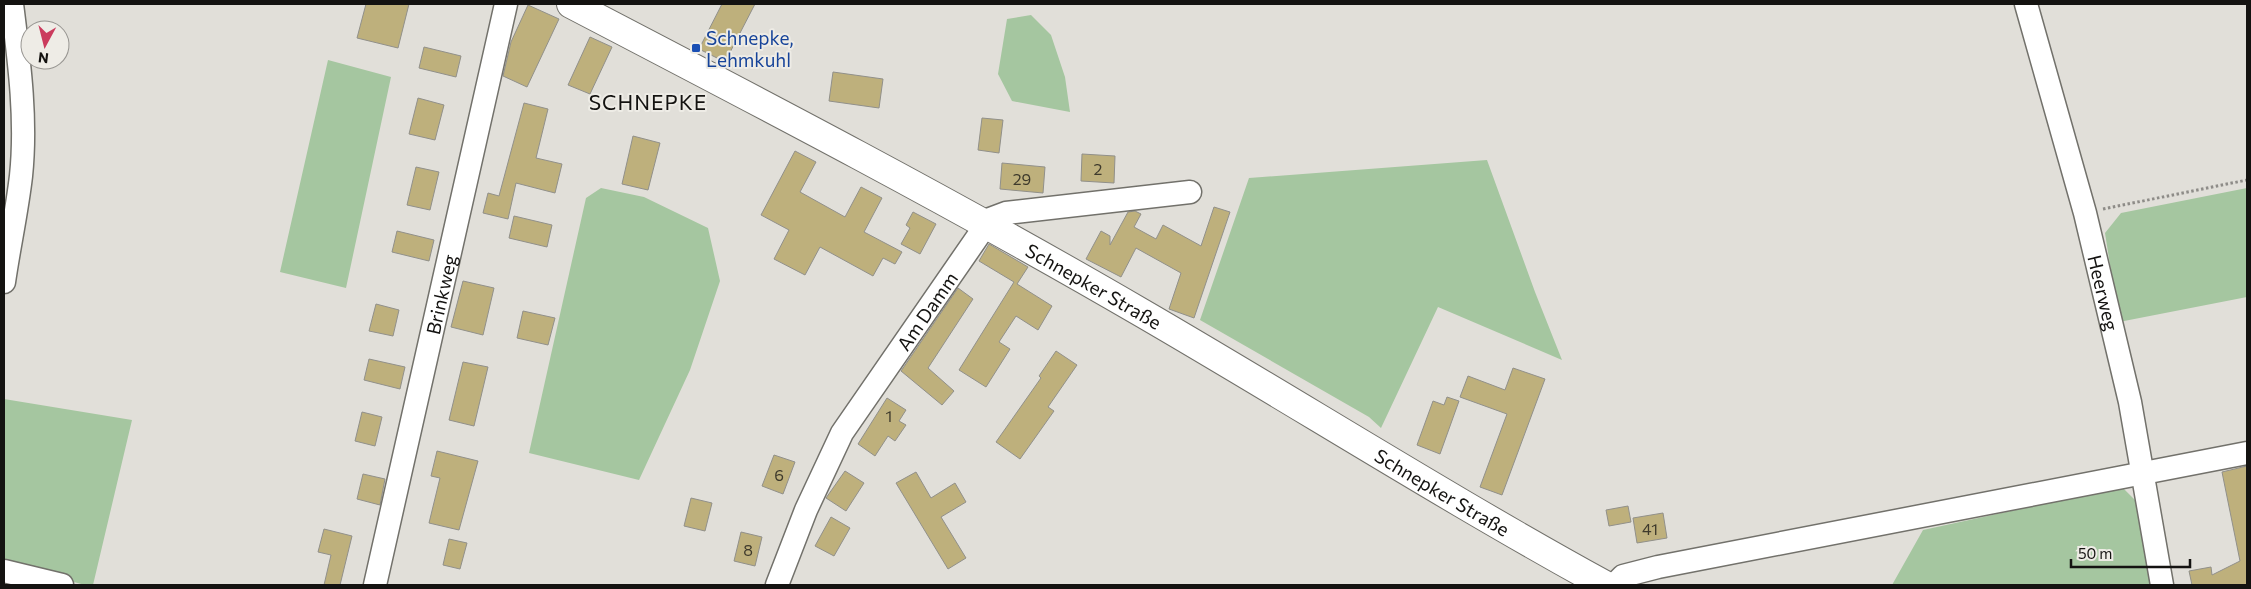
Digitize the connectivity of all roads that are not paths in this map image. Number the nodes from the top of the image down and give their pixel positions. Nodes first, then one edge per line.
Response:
1 (12, 4) edge
2 (506, 4) edge
3 (572, 4) edge
4 (2026, 4) edge
5 (1190, 192) dead end
6 (985, 224) junction
7 (4, 282) edge
8 (2247, 453) edge
9 (2142, 472) junction
10 (4, 571) edge
11 (62, 585) edge
12 (375, 585) edge
13 (777, 585) edge
14 (1605, 585) edge
15 (1614, 585) edge
16 (2162, 585) edge

1 - 7 street
2 - 12 street, Brinkweg
3 - 6 main road, Schnepker Straße
4 - 9 street, Heerweg
5 - 6 street, Am Damm
6 - 13 street, Am Damm
6 - 14 main road, Schnepker Straße
8 - 9 street
9 - 15 street
9 - 16 street, Heerweg
10 - 11 street

